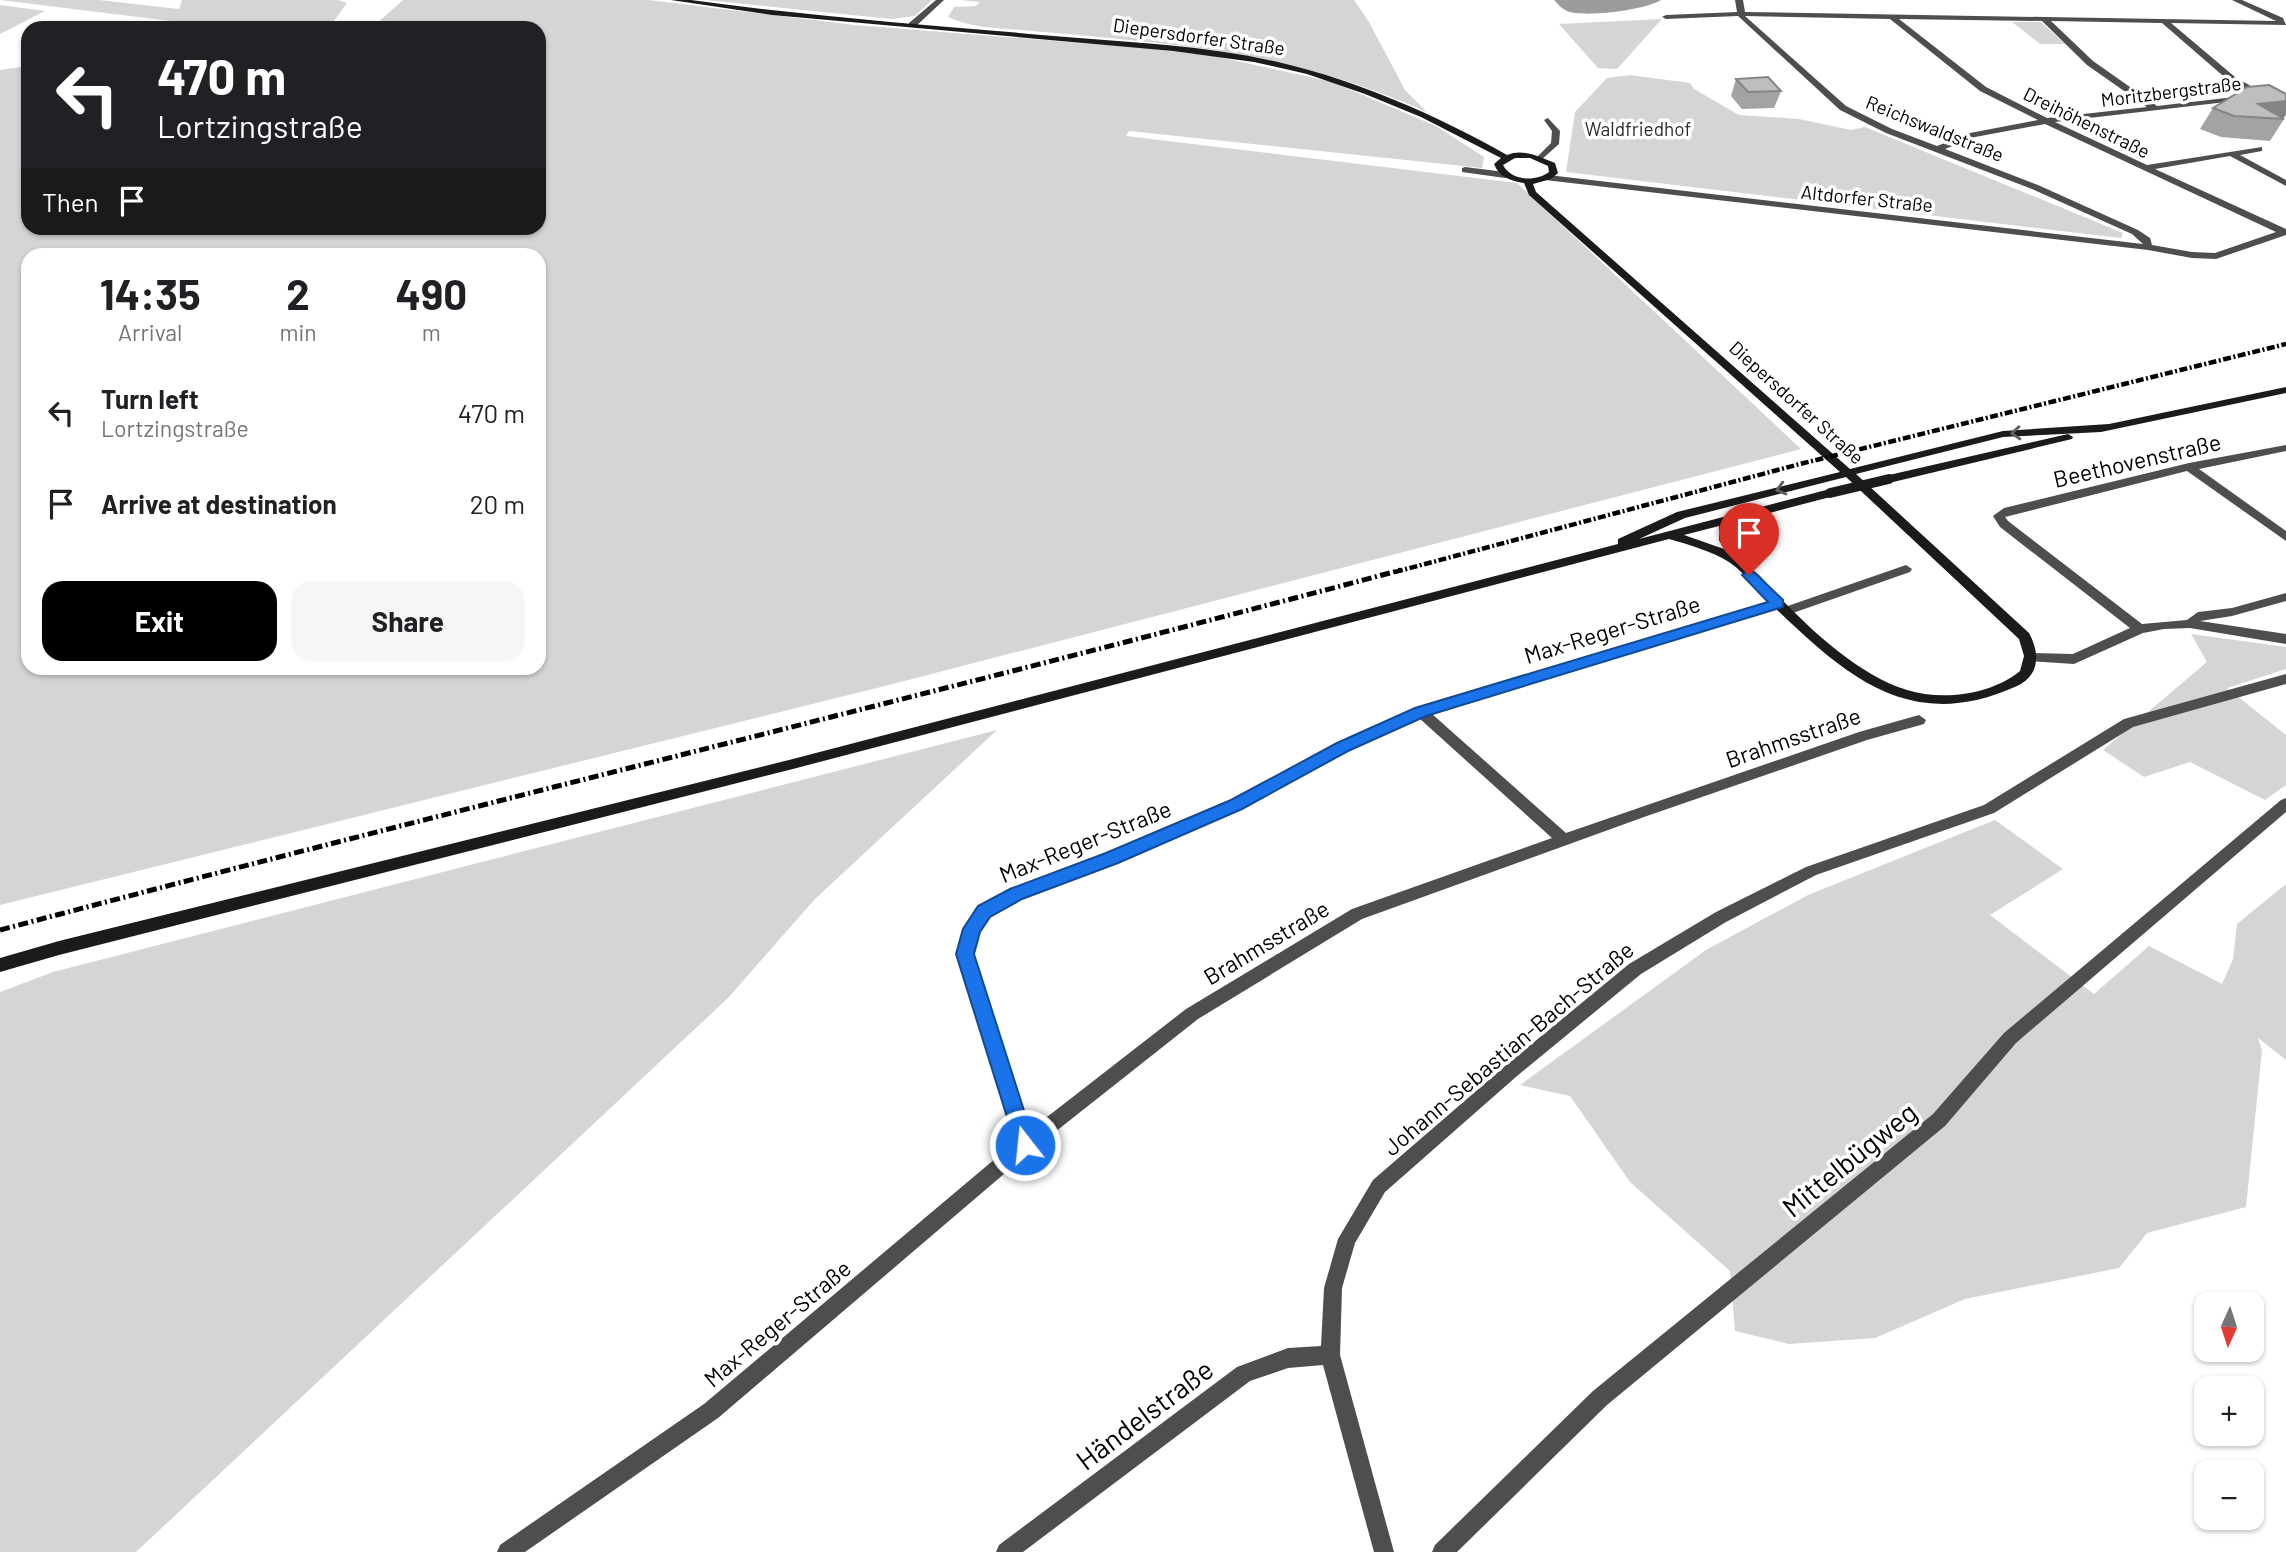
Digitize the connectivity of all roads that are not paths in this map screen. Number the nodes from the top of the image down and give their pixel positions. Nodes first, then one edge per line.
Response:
1 (675, 0) edge
2 (941, 0) edge
3 (1739, 0) edge
4 (2236, 0) edge
5 (2261, 11) junction
6 (2286, 12) edge
7 (1740, 14) junction
8 (1892, 16) junction
9 (1665, 17) dead end
10 (2044, 19) junction
11 (944, 20) dead end
12 (2164, 21) junction
13 (2285, 23) edge
14 (912, 25) junction
15 (925, 26) junction
16 (995, 33) junction
17 (2274, 95) edge
18 (2262, 96) junction
19 (2156, 109) junction
20 (1548, 120) dead end
21 (2046, 121) junction
22 (1938, 149) junction
23 (2259, 149) dead end
24 (2232, 154) junction
25 (1540, 158) junction
26 (1502, 160) junction
27 (2146, 168) junction
28 (1554, 170) junction
29 (1505, 175) junction
30 (1548, 178) junction
31 (1528, 181) junction
32 (1582, 182) junction
33 (2286, 183) edge
34 (2285, 232) edge
35 (2148, 247) junction
36 (2281, 391) edge
37 (2108, 427) junction
38 (2286, 449) edge
39 (2189, 467) junction
40 (1847, 472) junction
41 (1725, 521) junction
42 (1672, 536) junction
43 (2286, 537) edge
44 (1588, 556) junction
45 (1735, 560) junction
46 (1906, 569) dead end
47 (2286, 597) edge
48 (1782, 607) junction
49 (2190, 624) junction
50 (2140, 629) junction
51 (2286, 639) edge
52 (2032, 658) junction
53 (2286, 679) edge
54 (1421, 712) junction
55 (1919, 720) dead end
56 (2286, 804) edge
57 (1563, 839) junction
58 (0, 965) edge
59 (1025, 1145) junction
60 (1330, 1355) junction
61 (507, 1552) edge
62 (1006, 1552) edge
63 (1384, 1552) edge
64 (1442, 1552) edge

1 - 14 street, Diepersdorfer Straße
2 - 14 street
2 - 15 street
3 - 7 street
4 - 5 street
5 - 6 street
5 - 13 street
7 - 8 street
7 - 9 street
7 - 22 street, Reichswaldstraße
8 - 10 street
8 - 21 street, Dreihöhenstraße
10 - 12 street
10 - 19 street
11 - 16 street
12 - 13 street
12 - 18 street
14 - 15 street, Diepersdorfer Straße
15 - 16 street, Diepersdorfer Straße
16 - 26 street, Diepersdorfer Straße
17 - 18 street, Moritzbergstraße
18 - 19 street, Moritzbergstraße
19 - 21 street, Moritzbergstraße
20 - 25 street
21 - 22 street, Moritzbergstraße
21 - 27 street, Dreihöhenstraße
22 - 35 street, Reichswaldstraße
23 - 24 street
24 - 27 street
24 - 33 street
25 - 26 street
25 - 28 street
26 - 29 street
26 - 29 street
27 - 34 street, Dreihöhenstraße
28 - 30 street
28 - 32 street, Altdorfer Straße
29 - 31 street
30 - 31 street
30 - 32 street, Altdorfer Straße
31 - 40 street, Diepersdorfer Straße
32 - 35 street, Altdorfer Straße
34 - 35 street, Altdorfer Straße
36 - 37 street
37 -> 40 street
37 - 41 street, bridge
38 - 39 street, Beethovenstraße
39 - 43 street
39 - 50 street, Beethovenstraße
40 -> 44 street
40 - 52 street, Diepersdorfer Straße
41 - 42 street
41 - 45 street
42 - 44 street
42 - 45 street
44 - 58 street
45 - 48 street
46 - 48 street, Max-Reger-Straße
47 - 49 street
48 - 52 street
48 - 54 street, Max-Reger-Straße
49 - 50 street
49 - 51 street
50 - 52 street
53 - 60 street, Johann-Sebastian-Bach-Straße
54 - 57 street
54 - 59 street, Max-Reger-Straße
55 - 57 street, Brahmsstraße
56 - 64 street, Mittelbügweg
57 - 59 street, Brahmsstraße
59 - 61 street, Max-Reger-Straße
60 - 62 street, Händelstraße
60 - 63 street, Johann-Sebastian-Bach-Straße

